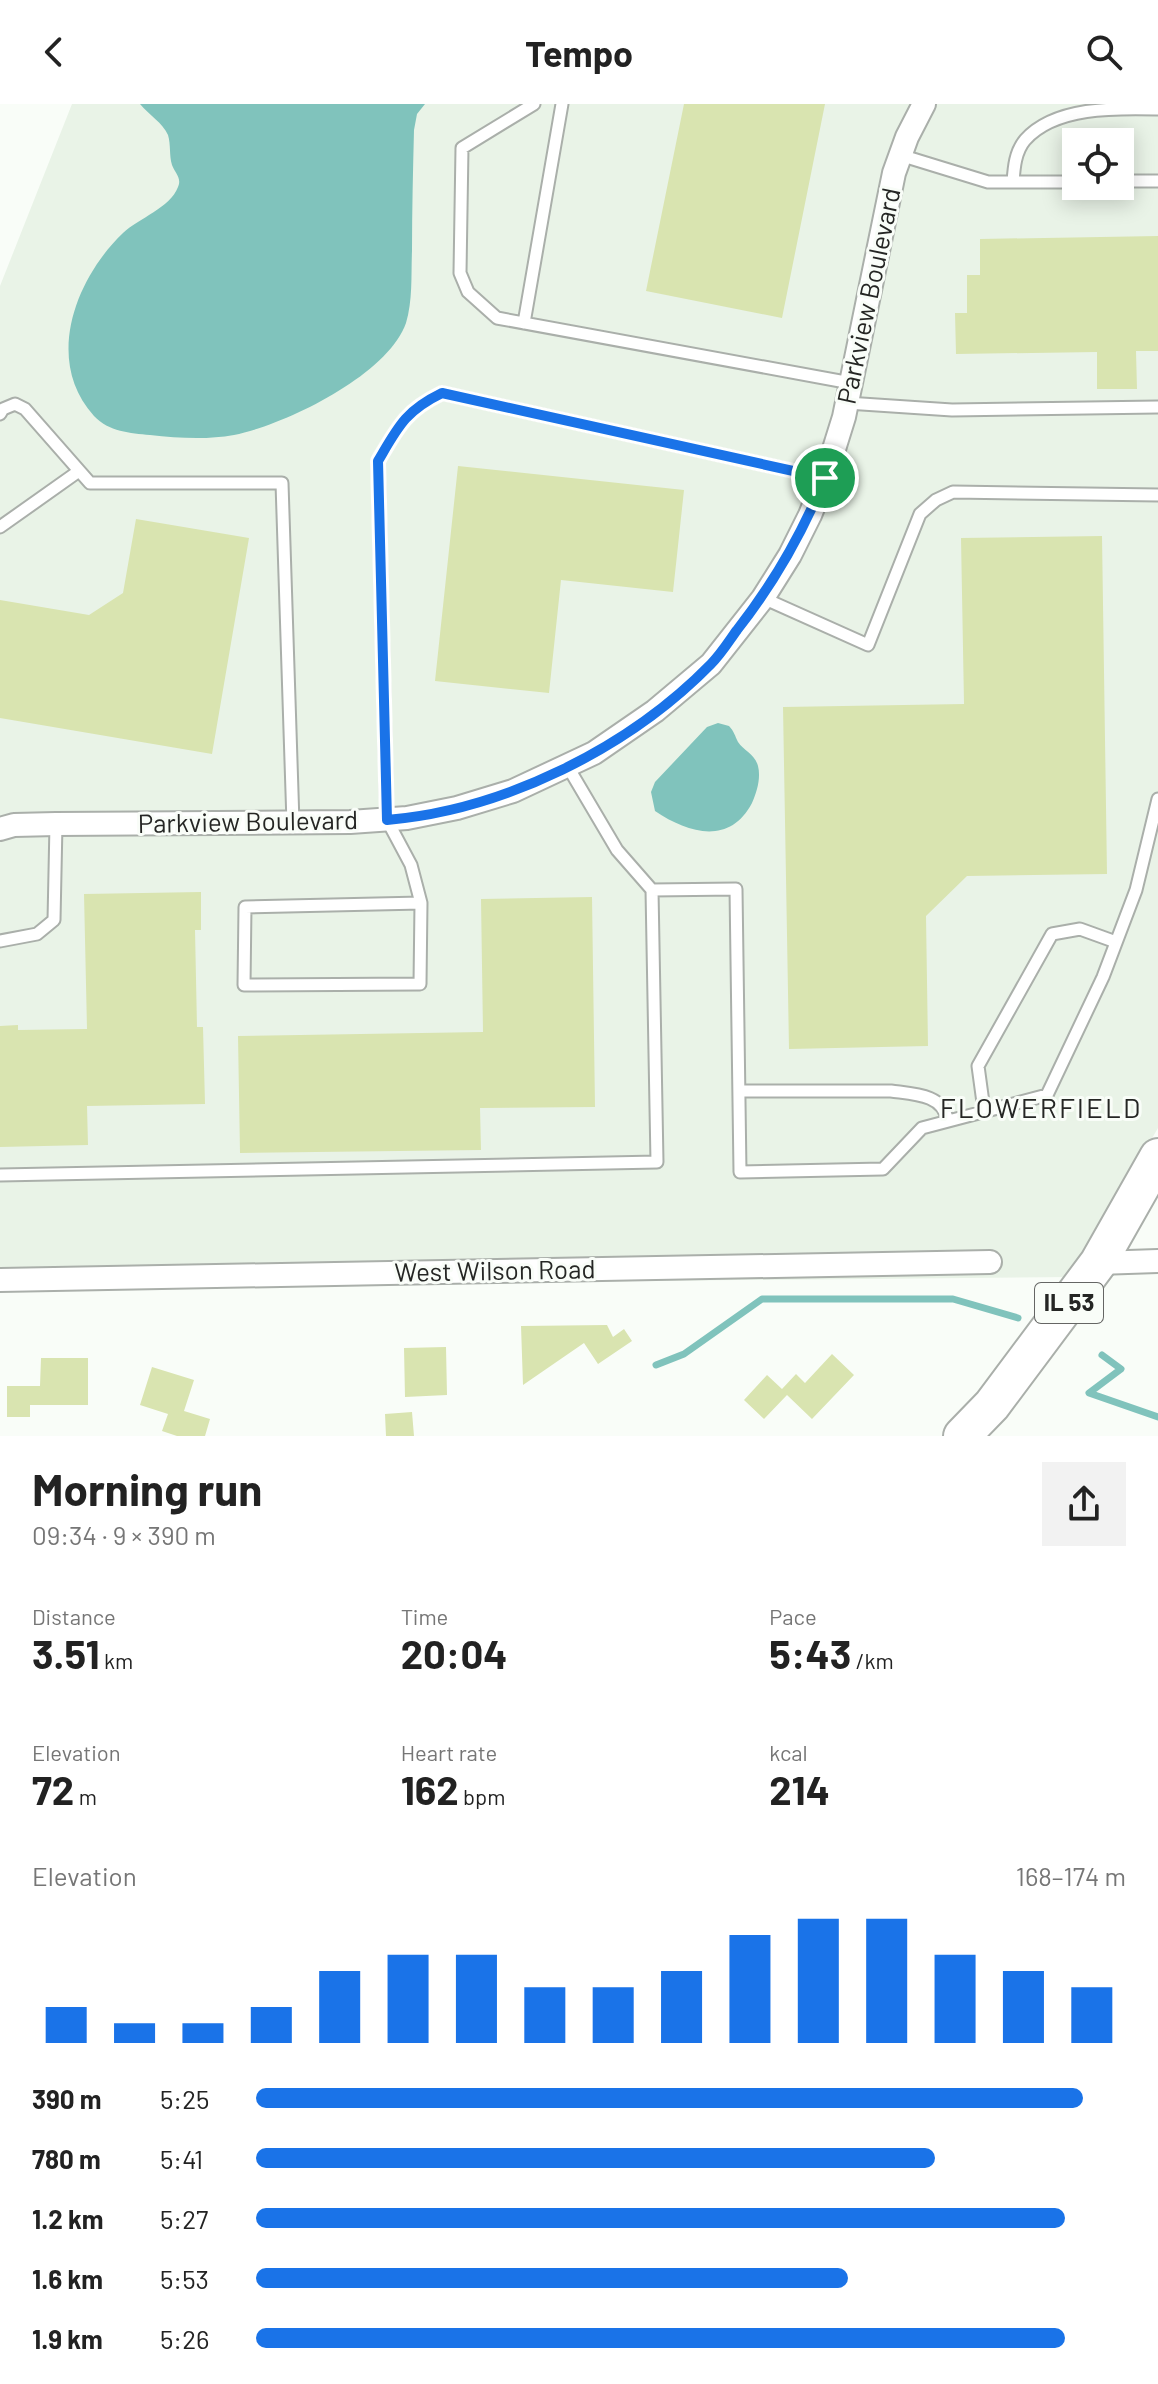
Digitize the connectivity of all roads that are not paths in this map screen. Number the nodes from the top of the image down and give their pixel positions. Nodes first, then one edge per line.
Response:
1 (534, 104) edge
2 (562, 104) edge
3 (918, 107) edge
4 (1158, 109) edge
5 (900, 155) junction
6 (1134, 181) edge
7 (1158, 181) edge
8 (1013, 182) junction
9 (1062, 182) edge
10 (524, 323) junction
11 (849, 393) junction
12 (1158, 407) edge
13 (0, 414) edge
14 (79, 471) junction
15 (825, 478) junction
16 (1158, 495) edge
17 (0, 527) edge
18 (763, 598) junction
19 (568, 767) junction
20 (1158, 799) edge
21 (387, 820) junction
22 (293, 823) junction
23 (56, 824) junction
24 (0, 829) edge
25 (652, 890) junction
26 (421, 903) junction
27 (0, 941) edge
28 (1116, 942) junction
29 (739, 1091) junction
30 (984, 1110) junction
31 (947, 1120) junction
32 (1158, 1157) edge
33 (0, 1175) edge
34 (1158, 1261) edge
35 (990, 1262) dead end
36 (1098, 1263) junction
37 (0, 1280) edge
38 (962, 1436) edge

1 - 10 lane
2 - 10 lane
3 - 5 street, Parkview Boulevard
4 - 8 lane
5 - 8 lane
5 - 11 street, Parkview Boulevard
6 - 7 lane
8 - 9 lane
10 - 11 lane
11 - 12 lane
11 - 15 street, Parkview Boulevard
13 - 14 lane
14 - 17 lane
14 - 22 lane
15 - 18 street, Parkview Boulevard
15 - 21 lane
16 - 18 lane
18 - 19 street, Parkview Boulevard
19 - 21 street, Parkview Boulevard
19 - 25 lane
20 - 28 lane
21 - 22 street, Parkview Boulevard
21 - 26 lane
22 - 23 street, Parkview Boulevard
23 - 24 street, Parkview Boulevard
23 - 27 lane
25 - 29 lane
25 - 33 lane
26 - 26 lane
28 - 30 lane
28 - 30 lane
29 - 31 lane
29 - 31 lane
30 - 31 lane
32 - 36 main road, IL 53
34 - 36 street
35 - 37 street, West Wilson Road
36 - 38 main road, IL 53

